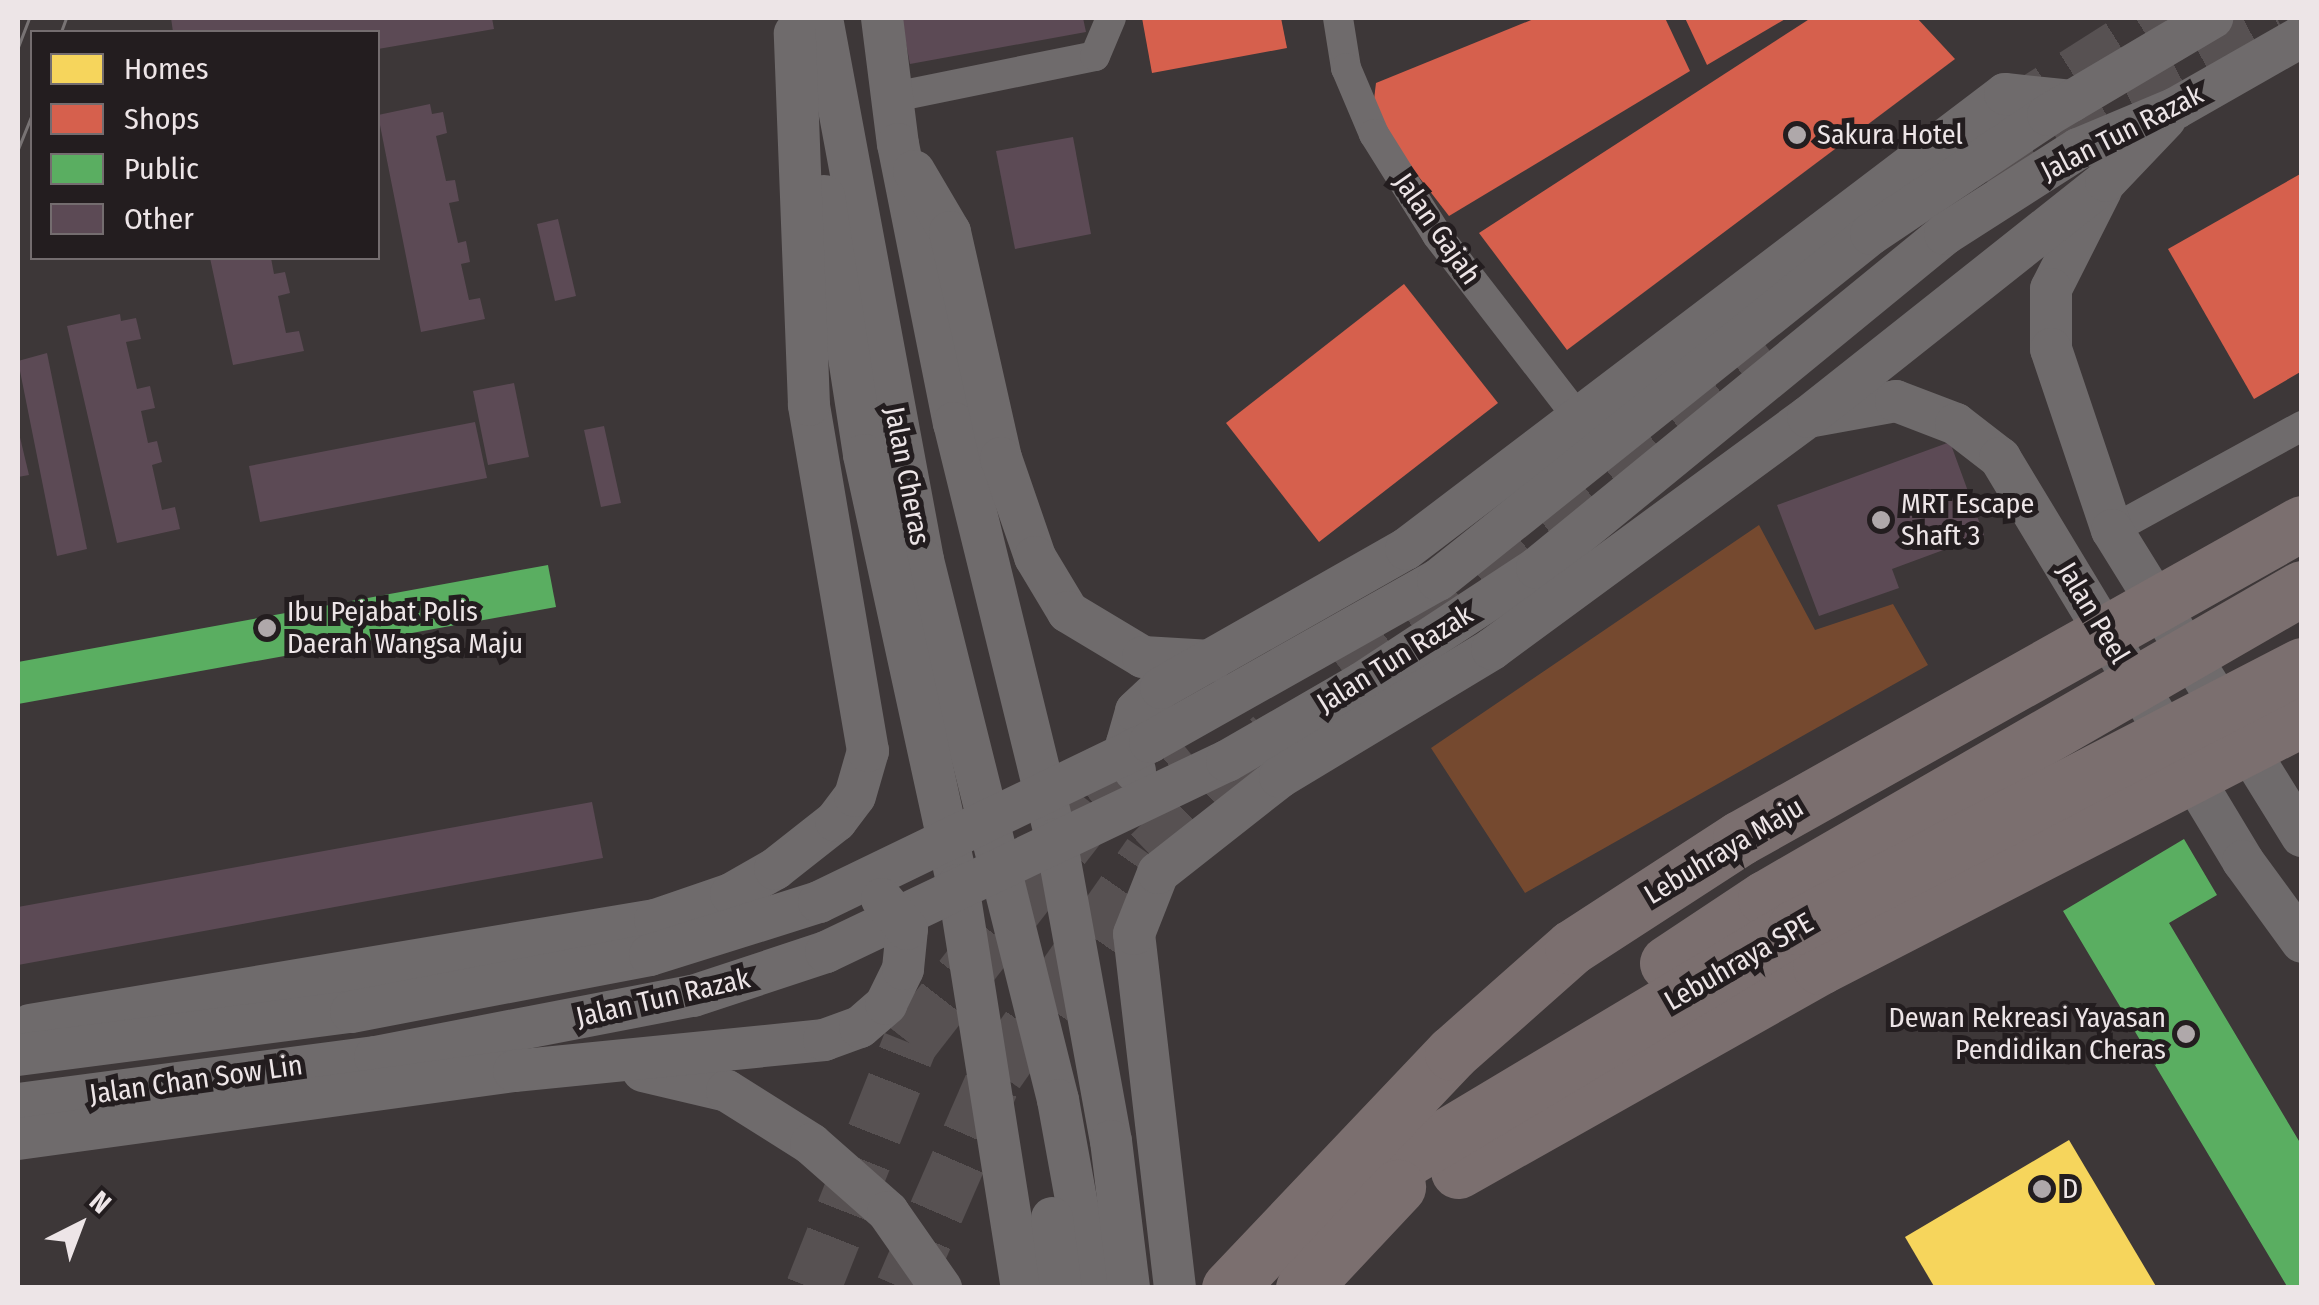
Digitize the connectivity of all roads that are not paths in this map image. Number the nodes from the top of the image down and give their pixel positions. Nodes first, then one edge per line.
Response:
1 (882, 18) edge
2 (1111, 18) edge
3 (1338, 18) edge
4 (2212, 18) edge
5 (803, 22) edge
6 (2302, 36) edge
7 (894, 96) junction
8 (2060, 108) junction
9 (2176, 108) junction
10 (898, 144) junction
11 (2106, 181) junction
12 (1808, 416) junction
13 (1579, 419) junction
14 (2302, 426) edge
15 (2302, 523) edge
16 (2112, 530) junction
17 (2302, 588) edge
18 (1210, 661) junction
19 (2302, 666) edge
20 (2302, 719) edge
21 (1280, 777) junction
22 (1046, 791) junction
23 (2300, 832) edge
24 (946, 838) junction
25 (1056, 840) junction
26 (2243, 861) junction
27 (958, 886) junction
28 (730, 894) junction
29 (1017, 930) junction
30 (2302, 942) edge
31 (350, 1012) joint
32 (18, 1029) edge
33 (18, 1054) edge
34 (375, 1056) joint
35 (614, 1064) junction
36 (18, 1104) edge
37 (18, 1139) edge
38 (940, 1288) edge
39 (1022, 1288) edge
40 (1061, 1288) edge
41 (1092, 1288) edge
42 (1129, 1288) edge
43 (1176, 1288) edge
44 (1192, 1288) edge
45 (1229, 1288) edge
46 (1253, 1288) edge
47 (1303, 1288) edge

1 - 7 street
2 - 7 street
3 - 13 street, Jalan Gajah
4 - 8 street, Jalan Tun Razak
5 - 24 street
5 - 28 street
5 - 29 street, Jalan Cheras
6 - 9 street, Jalan Tun Razak
7 - 10 street
8 - 13 street
8 - 22 street, Jalan Tun Razak
9 - 11 street
9 - 25 street, Jalan Tun Razak
10 - 18 street
10 - 22 street
11 - 12 street
11 - 16 street
12 - 21 street
12 - 26 street, Jalan Peel
13 - 18 street
14 - 16 street
15 - 45 highway, Lebuhraya Maju
16 - 23 street
17 - 47 highway
18 - 21 street
19 - 44 highway, Lebuhraya SPE
20 - 46 highway, Lebuhraya SPE
21 - 43 street
22 - 24 street, Jalan Tun Razak
22 - 25 street
23 - 26 street
24 - 27 street
24 - 31 street, Jalan Tun Razak
25 - 27 street, Jalan Tun Razak
25 - 42 street
26 - 30 street, Jalan Peel
27 - 34 street, Jalan Tun Razak
27 - 39 street
28 - 32 street
28 - 35 street
29 - 40 street, Jalan Cheras
29 - 41 street, Jalan Cheras
31 - 33 street, Jalan Chan Sow Lin
34 - 36 street, Jalan Chan Sow Lin
35 - 37 street
35 - 38 street

